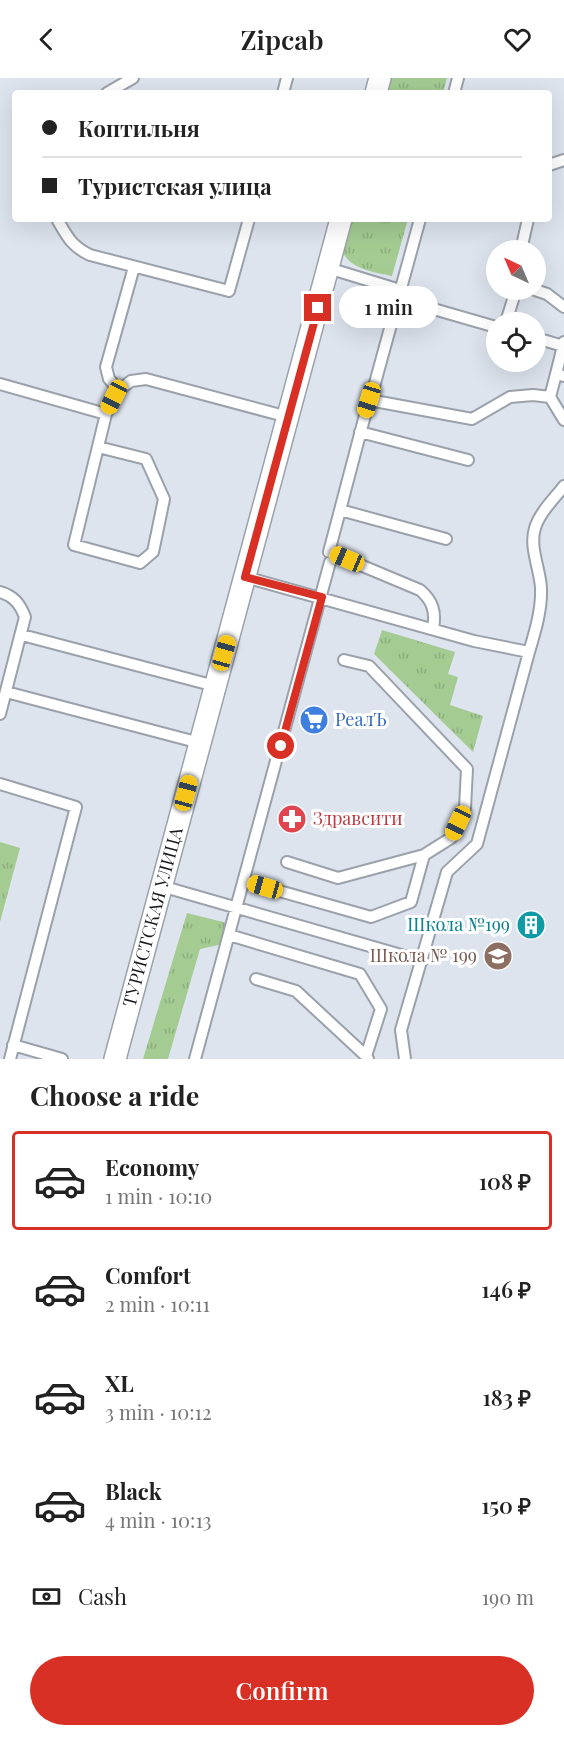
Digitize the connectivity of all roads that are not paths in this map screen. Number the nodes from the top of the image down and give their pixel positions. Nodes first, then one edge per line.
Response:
1 (134, 78) edge
2 (112, 90) edge
3 (59, 222) edge
4 (248, 222) edge
5 (340, 222) edge
6 (419, 222) edge
7 (527, 222) edge
8 (523, 240) edge
9 (134, 267) junction
10 (328, 268) junction
11 (400, 290) junction
12 (546, 294) edge
13 (564, 307) edge
14 (486, 324) edge
15 (546, 340) edge
16 (563, 344) edge
17 (560, 375) edge
18 (0, 384) edge
19 (120, 390) junction
20 (372, 394) dead end
21 (550, 397) junction
22 (106, 414) junction
23 (288, 417) junction
24 (564, 420) edge
25 (360, 432) junction
26 (98, 447) junction
27 (468, 460) dead end
28 (564, 486) edge
29 (340, 510) junction
30 (446, 539) dead end
31 (330, 562) dead end
32 (245, 577) junction
33 (0, 592) edge
34 (322, 597) junction
35 (433, 629) junction
36 (22, 635) junction
37 (529, 652) junction
38 (344, 660) dead end
39 (215, 686) junction
40 (6, 692) junction
41 (0, 714) edge
42 (200, 743) junction
43 (0, 784) edge
44 (424, 855) junction
45 (288, 862) dead end
46 (244, 881) junction
47 (161, 886) junction
48 (236, 908) junction
49 (229, 934) junction
50 (422, 961) junction
51 (256, 980) dead end
52 (13, 1045) junction
53 (367, 1057) edge
54 (10, 1059) edge
55 (62, 1059) edge
56 (115, 1059) edge
57 (195, 1059) edge
58 (405, 1059) edge

1 - 2 lane
3 - 9 lane
4 - 9 lane
5 - 10 street, ТУРИСТСКАЯ УЛИЦА
6 - 11 lane
7 - 8 lane
9 - 19 lane
10 - 11 lane
10 - 23 street, ТУРИСТСКАЯ УЛИЦА
11 - 14 lane
11 - 20 lane
12 - 13 lane
15 - 16 lane
16 - 17 lane
17 - 21 lane
18 - 22 lane
19 - 22 lane
19 - 23 lane
21 - 24 lane
21 - 25 lane
22 - 26 lane
23 - 32 street, ТУРИСТСКАЯ УЛИЦА
25 - 27 lane
25 - 29 lane
26 - 26 lane
28 - 37 lane
29 - 30 lane
29 - 35 lane
31 - 34 lane
32 - 34 lane
32 - 39 street, ТУРИСТСКАЯ УЛИЦА
33 - 36 lane
34 - 35 lane
34 - 46 lane
35 - 37 lane
36 - 39 lane
36 - 40 lane
37 - 50 lane
38 - 44 lane
39 - 42 street, ТУРИСТСКАЯ УЛИЦА
40 - 41 lane
40 - 42 lane
42 - 47 street, ТУРИСТСКАЯ УЛИЦА
43 - 52 lane
44 - 45 lane
44 - 46 lane
46 - 48 lane
47 - 48 lane
47 - 56 street, ТУРИСТСКАЯ УЛИЦА
48 - 49 lane
48 - 50 lane
49 - 53 lane
49 - 57 lane
50 - 58 lane
51 - 53 lane
52 - 54 lane
52 - 55 lane

